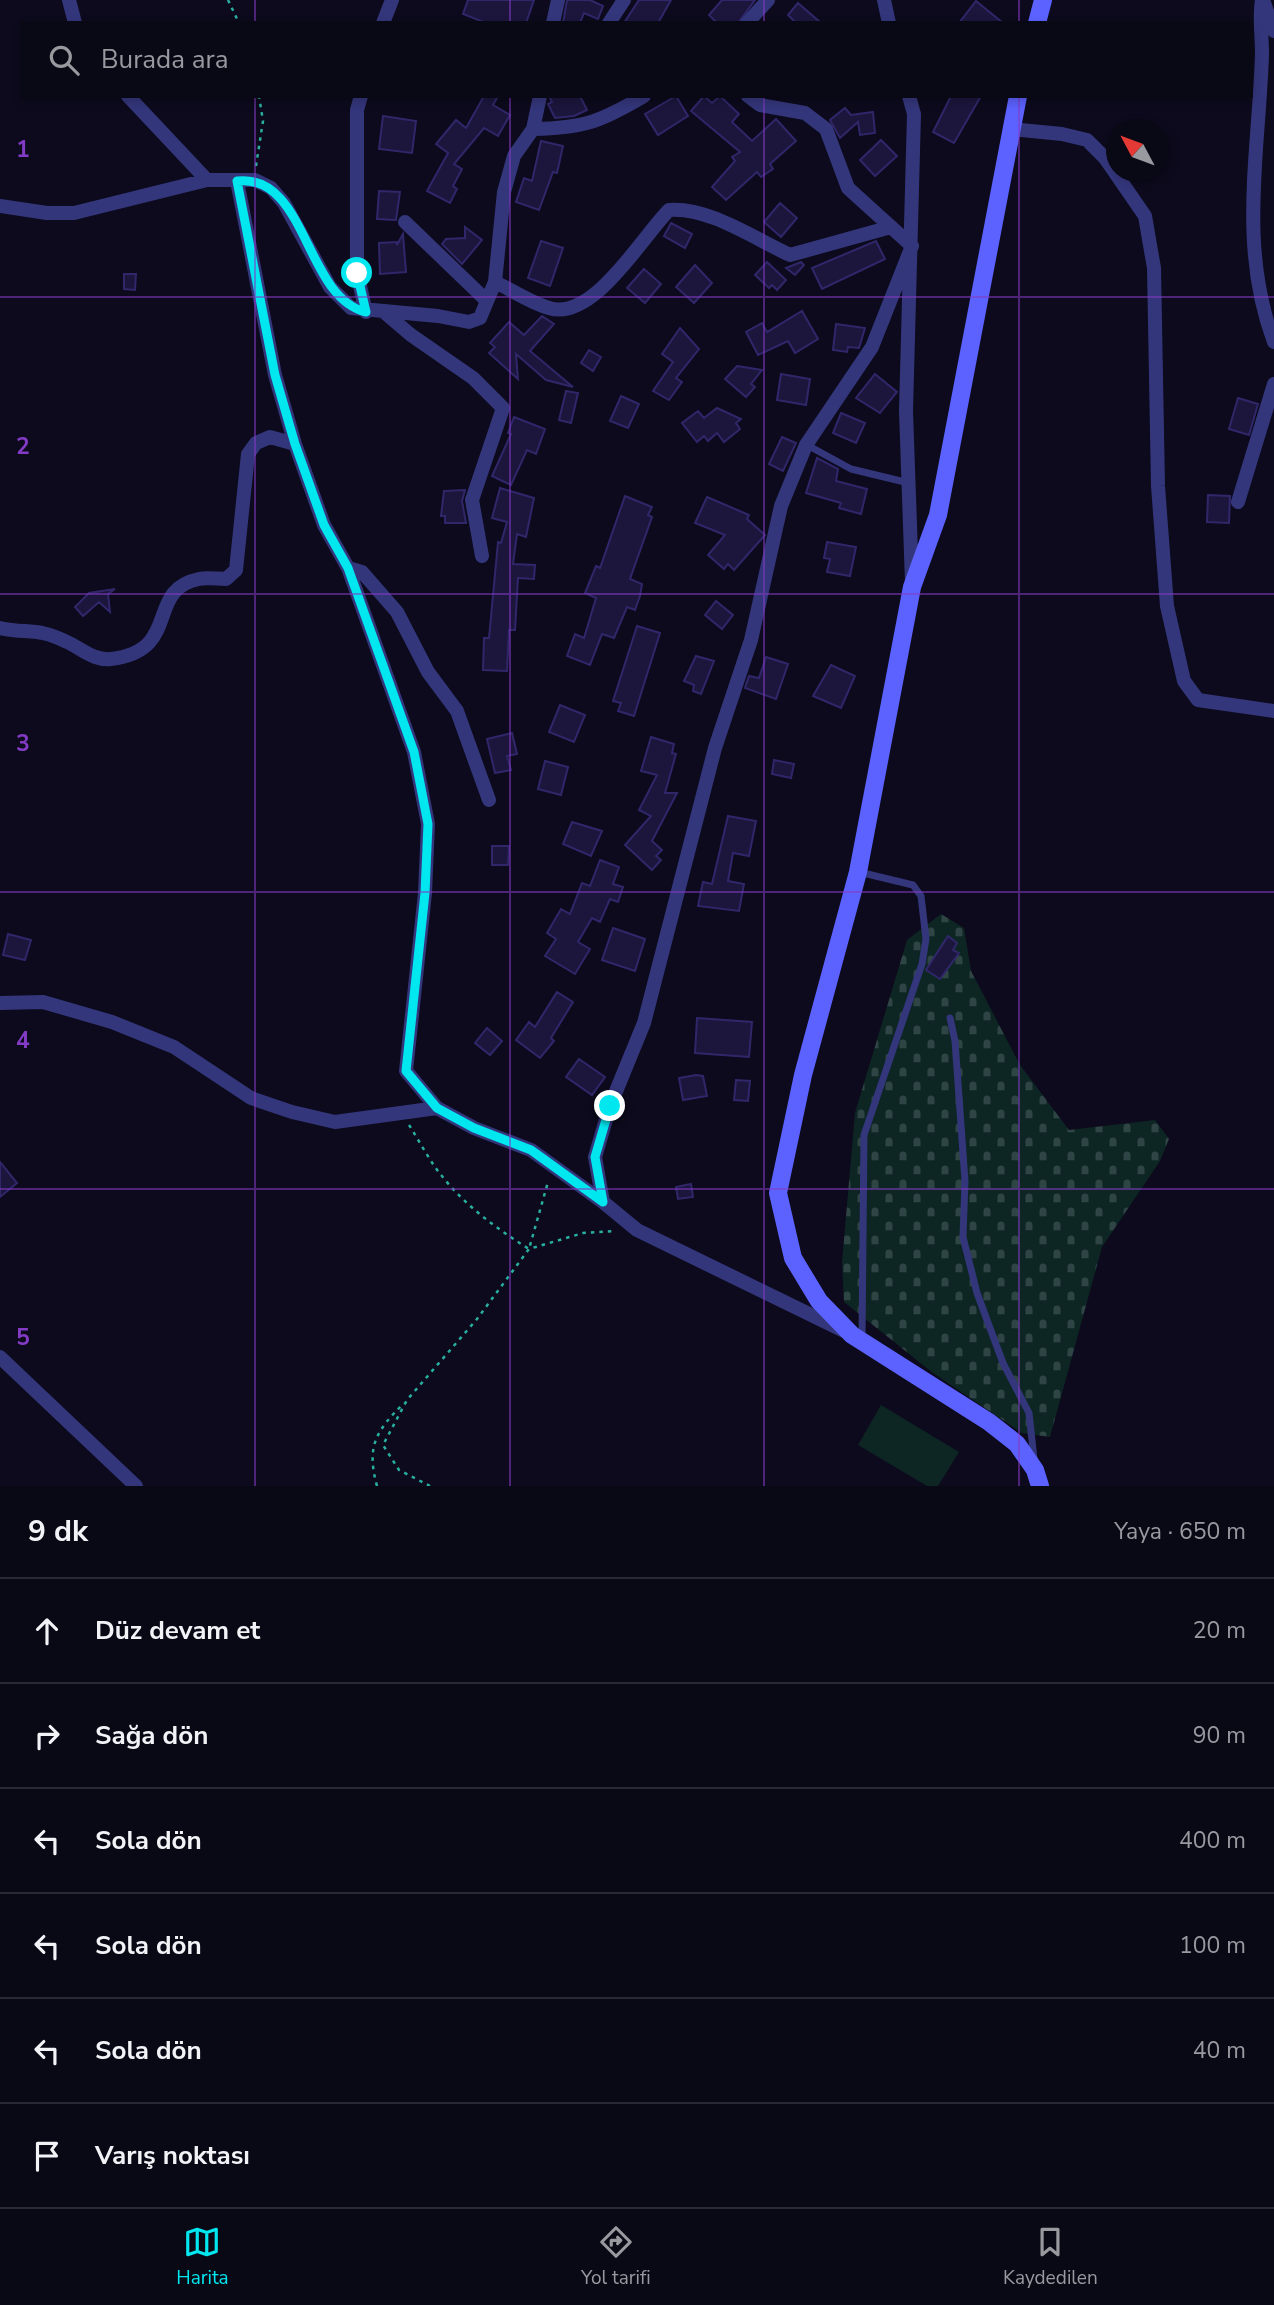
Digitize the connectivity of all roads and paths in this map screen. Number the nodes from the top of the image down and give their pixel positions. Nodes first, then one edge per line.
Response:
1 (69, 0) edge
2 (228, 0) edge
3 (392, 0) edge
4 (558, 0) edge
5 (624, 0) edge
6 (768, 0) edge
7 (884, 0) edge
8 (1043, 0) edge
9 (1262, 0) edge
10 (74, 21) edge
11 (238, 21) edge
12 (384, 21) edge
13 (553, 21) edge
14 (610, 21) edge
15 (749, 21) edge
16 (889, 21) edge
17 (1038, 21) edge
18 (1274, 31) edge
19 (130, 98) edge
20 (259, 98) edge
21 (360, 98) edge
22 (540, 98) edge
23 (640, 98) edge
24 (751, 98) edge
25 (910, 98) edge
26 (1018, 98) edge
27 (533, 129) junction
28 (1010, 129) junction
29 (206, 180) junction
30 (256, 180) junction
31 (237, 181) junction
32 (0, 206) edge
33 (405, 222) dead end
34 (891, 227) junction
35 (912, 246) junction
36 (495, 282) junction
37 (487, 301) junction
38 (366, 312) junction
39 (384, 312) junction
40 (1274, 342) edge
41 (1274, 384) edge
42 (295, 444) junction
43 (806, 445) junction
44 (909, 483) junction
45 (1238, 502) dead end
46 (482, 556) dead end
47 (348, 568) junction
48 (912, 587) junction
49 (0, 628) edge
50 (1274, 711) edge
51 (489, 800) dead end
52 (858, 872) junction
53 (0, 1003) edge
54 (950, 1018) dead end
55 (437, 1108) junction
56 (401, 1113) junction
57 (553, 1165) junction
58 (603, 1202) junction
59 (637, 1230) junction
60 (530, 1249) junction
61 (857, 1338) junction
62 (0, 1357) edge
63 (407, 1400) junction
64 (1037, 1478) edge
65 (136, 1486) edge
66 (377, 1486) edge
67 (430, 1486) edge
68 (1048, 1486) edge

1 - 10 street
2 - 11 path
3 - 12 street
4 - 13 street
5 - 14 street
6 - 15 street
7 - 16 street
8 - 17 street
9 - 18 street
9 - 40 street
19 - 29 street
20 - 30 path
21 - 38 street
22 - 27 street
23 - 27 street
24 - 34 street
25 - 35 street
26 - 28 street
27 - 36 street
28 - 48 street
28 - 50 street
29 - 31 street
29 - 32 street
30 - 31 street
30 - 38 street
31 - 42 street
33 - 37 street
34 - 35 street
34 - 36 street
35 - 43 street
35 - 44 street
36 - 37 street
37 - 39 street
38 - 39 street
39 - 46 street
41 - 45 street
42 - 47 street
42 - 49 street
43 - 44 lane
43 - 58 street
44 - 48 street
47 - 51 street
47 - 55 street
48 - 52 street
52 - 61 street
52 - 61 lane
53 - 56 street
54 - 64 lane
55 - 56 street
55 - 57 street
56 - 60 path
57 - 58 street
57 - 60 path
58 - 59 street
59 - 60 path
59 - 61 street
60 - 63 path
61 - 64 street
62 - 65 street
63 - 66 path
63 - 67 path
64 - 68 street

